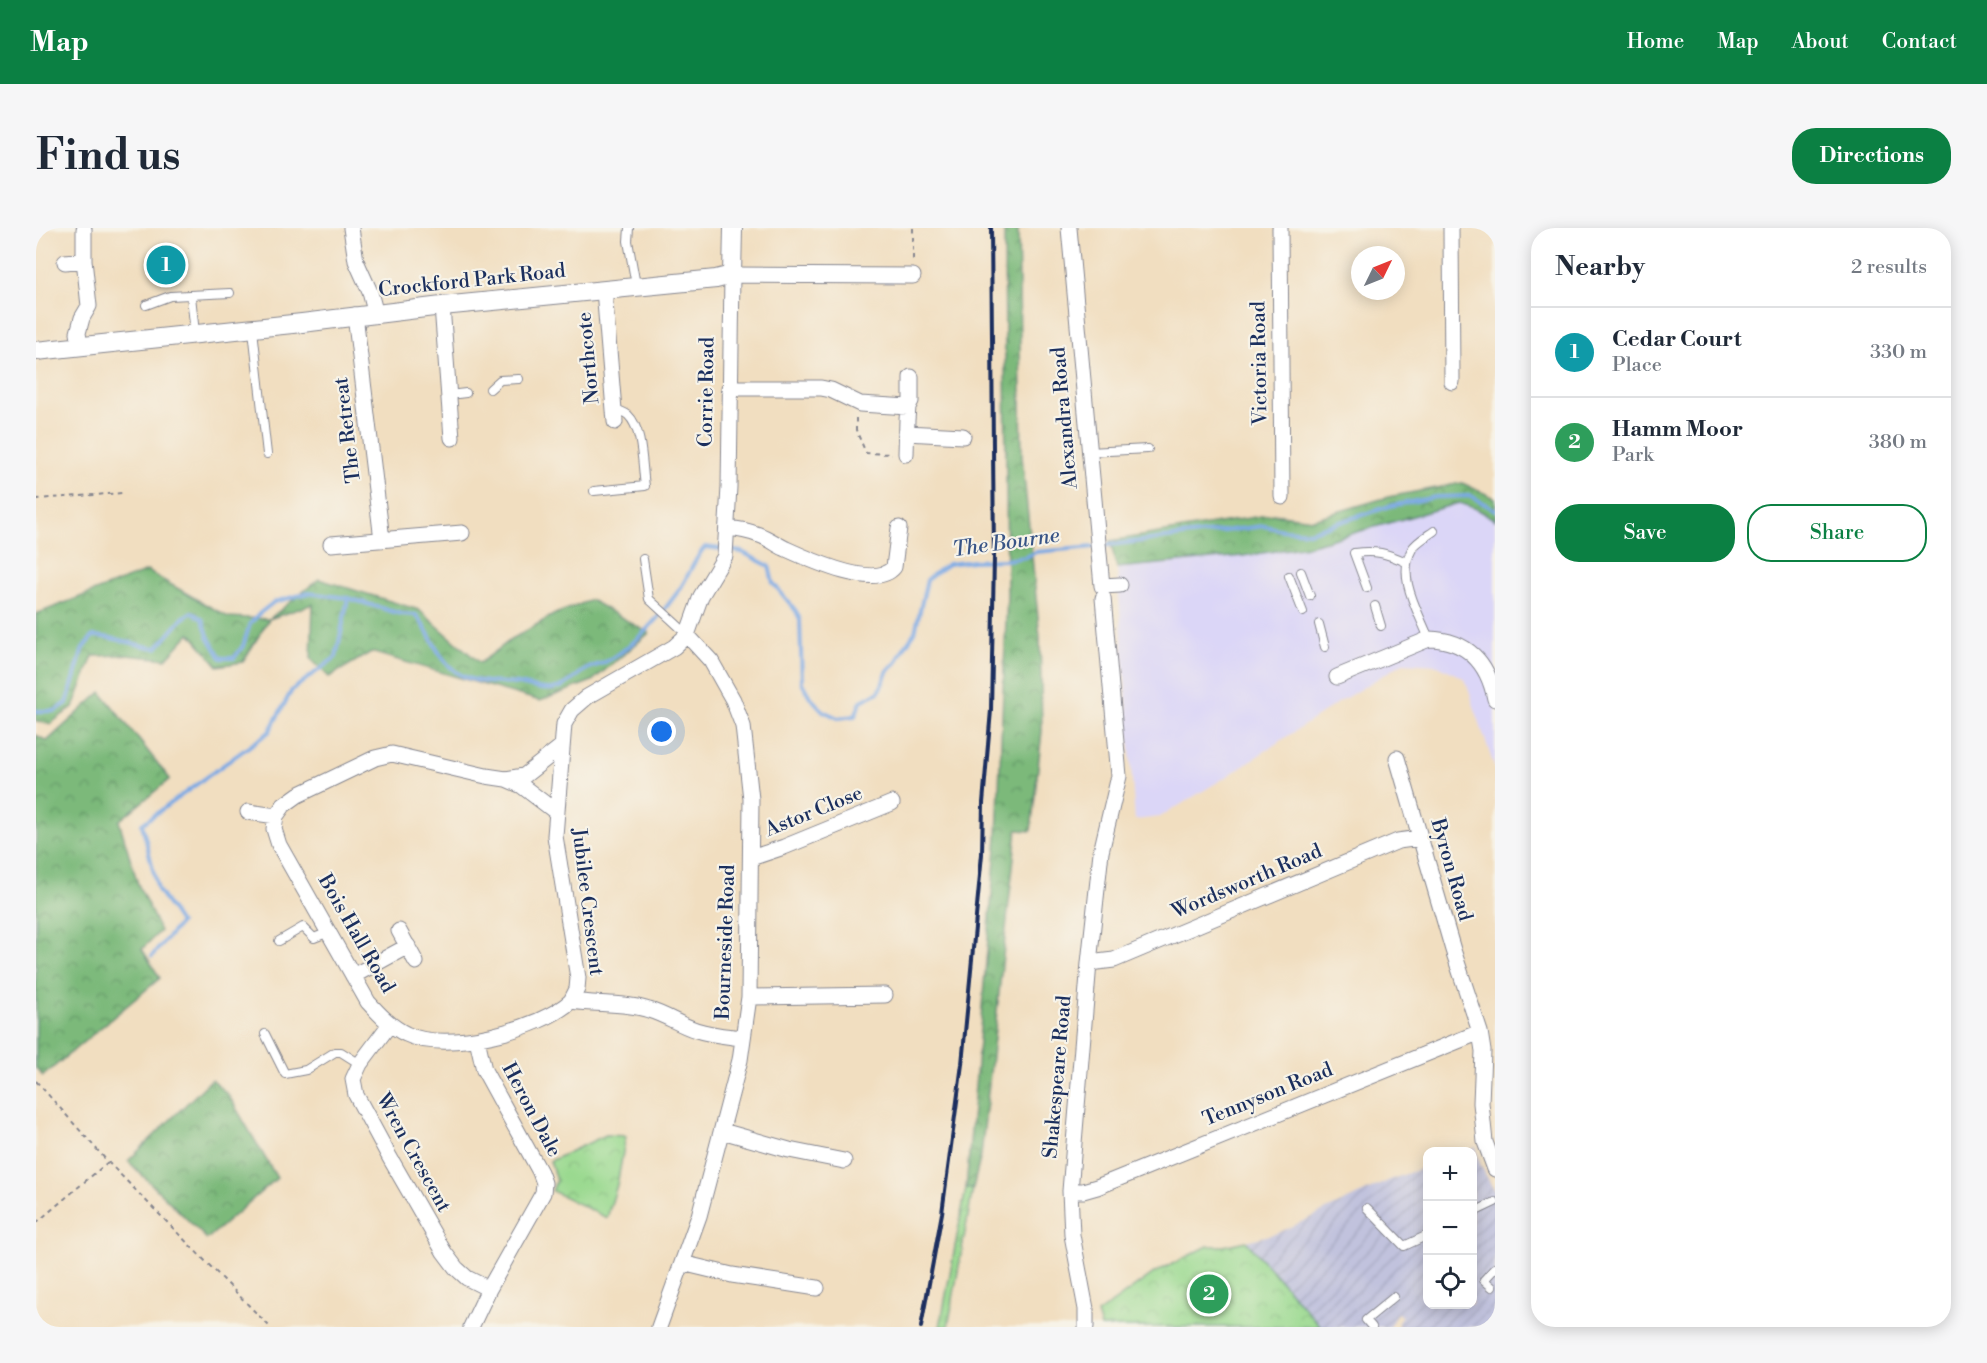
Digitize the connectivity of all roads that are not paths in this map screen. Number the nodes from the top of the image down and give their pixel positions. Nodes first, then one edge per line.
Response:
1 (351, 228) edge
2 (629, 228) edge
3 (733, 228) edge
4 (1069, 228) edge
5 (1280, 228) edge
6 (1451, 228) edge
7 (84, 229) edge
8 (84, 260) junction
9 (64, 262) dead end
10 (732, 275) junction
11 (914, 276) road end
12 (636, 287) junction
13 (604, 290) junction
14 (230, 293) dead end
15 (191, 296) junction
16 (146, 305) dead end
17 (442, 306) junction
18 (355, 315) junction
19 (376, 315) junction
20 (253, 328) junction
21 (195, 334) junction
22 (80, 346) junction
23 (36, 351) edge
24 (911, 377) dead end
25 (519, 379) dead end
26 (1452, 382) dead end
27 (729, 388) junction
28 (490, 389) dead end
29 (466, 393) dead end
30 (449, 395) junction
31 (908, 407) junction
32 (615, 415) joint
33 (906, 433) junction
34 (963, 436) dead end
35 (452, 438) dead end
36 (1148, 449) dead end
37 (1089, 452) junction
38 (267, 454) dead end
39 (906, 454) road end
40 (594, 491) dead end
41 (1282, 497) dead end
42 (899, 528) dead end
43 (1434, 531) dead end
44 (462, 533) dead end
45 (727, 534) junction
46 (382, 540) junction
47 (331, 544) dead end
48 (643, 559) dead end
49 (1406, 562) junction
50 (1301, 572) dead end
51 (1289, 576) dead end
52 (1120, 585) dead end
53 (1367, 588) dead end
54 (1310, 596) dead end
55 (1103, 598) dead end
56 (1375, 606) dead end
57 (1303, 612) dead end
58 (1319, 624) dead end
59 (1381, 626) dead end
60 (687, 635) junction
61 (1429, 639) junction
62 (1325, 647) dead end
63 (1337, 677) dead end
64 (1495, 699) edge
65 (562, 746) junction
66 (1396, 759) dead end
67 (506, 779) junction
68 (892, 803) dead end
69 (248, 812) dead end
70 (556, 812) junction
71 (276, 816) junction
72 (1420, 838) junction
73 (751, 858) junction
74 (399, 931) dead end
75 (329, 932) junction
76 (279, 941) dead end
77 (408, 946) junction
78 (416, 962) dead end
79 (1089, 963) junction
80 (353, 976) junction
81 (885, 995) dead end
82 (749, 997) junction
83 (572, 1001) junction
84 (390, 1024) junction
85 (1480, 1032) junction
86 (264, 1034) dead end
87 (742, 1038) junction
88 (477, 1039) junction
89 (360, 1064) junction
90 (722, 1131) junction
91 (844, 1161) dead end
92 (1495, 1168) edge
93 (1070, 1191) junction
94 (1495, 1202) edge
95 (1367, 1209) dead end
96 (1477, 1211) edge
97 (1423, 1237) edge
98 (682, 1263) junction
99 (1495, 1268) edge
100 (1492, 1287) dead end
101 (818, 1288) dead end
102 (489, 1289) junction
103 (1394, 1297) dead end
104 (1086, 1326) edge
105 (471, 1327) edge
106 (659, 1327) edge
107 (1372, 1327) edge

1 - 19 street
2 - 12 lane
3 - 10 street, Corrie Road
4 - 37 street, Alexandra Road
5 - 41 street, Victoria Road
6 - 26 street
7 - 8 street
8 - 9 street
8 - 22 street
10 - 11 street, Crockford Park Road
10 - 12 street, Crockford Park Road
10 - 27 street, Corrie Road
12 - 13 street, Crockford Park Road
13 - 17 street, Crockford Park Road
13 - 32 street, Northcote
14 - 15 lane
15 - 16 lane
15 - 21 lane
17 - 19 street, Crockford Park Road
17 - 30 street
18 - 19 street, Crockford Park Road
18 - 20 street, Crockford Park Road
18 - 46 street, The Retreat
20 - 21 street, Crockford Park Road
20 - 38 lane
21 - 22 street, Crockford Park Road
22 - 23 street, Crockford Park Road
24 - 31 street
25 - 28 lane
27 - 31 street
27 - 45 street, Corrie Road
29 - 30 lane
30 - 35 street
31 - 33 street
32 - 40 lane
33 - 34 street
33 - 39 street
36 - 37 lane
37 - 52 street, Alexandra Road
42 - 45 street
43 - 49 lane
44 - 46 street
45 - 60 street, Corrie Road
46 - 47 street
48 - 60 lane
49 - 53 lane
49 - 61 lane
50 - 54 lane
51 - 57 lane
55 - 79 street, Shakespeare Road
56 - 59 lane
58 - 62 lane
60 - 65 street
60 - 73 street, Bourneside Road
61 - 63 street
61 - 64 street
65 - 67 street
65 - 70 street, Jubilee Crescent
66 - 72 street, Byron Road
67 - 70 street, Jubilee Crescent
67 - 71 street
68 - 73 street, Astor Close
69 - 71 street
70 - 83 street, Jubilee Crescent
71 - 75 street, Bois Hall Road
72 - 79 street, Wordsworth Road
72 - 85 street, Byron Road
73 - 82 street, Bourneside Road
74 - 77 street
75 - 76 lane
75 - 80 street, Bois Hall Road
77 - 78 street
77 - 80 street
79 - 93 street, Shakespeare Road
80 - 84 street, Bois Hall Road
81 - 82 street
82 - 87 street, Bourneside Road
83 - 87 street, Jubilee Crescent
83 - 88 street, Bois Hall Road
84 - 88 street, Bois Hall Road
84 - 89 street, Wren Crescent
85 - 92 street, Byron Road
85 - 93 street, Tennyson Road
86 - 89 lane
87 - 90 street, Bourneside Road
88 - 102 street, Heron Dale
89 - 102 street, Wren Crescent
90 - 91 street
90 - 98 street, Bourneside Road
93 - 104 street, Shakespeare Road
94 - 96 lane
95 - 97 lane
98 - 101 street
98 - 106 street, Bourneside Road
99 - 100 lane
102 - 105 street, Heron Dale
103 - 107 lane

